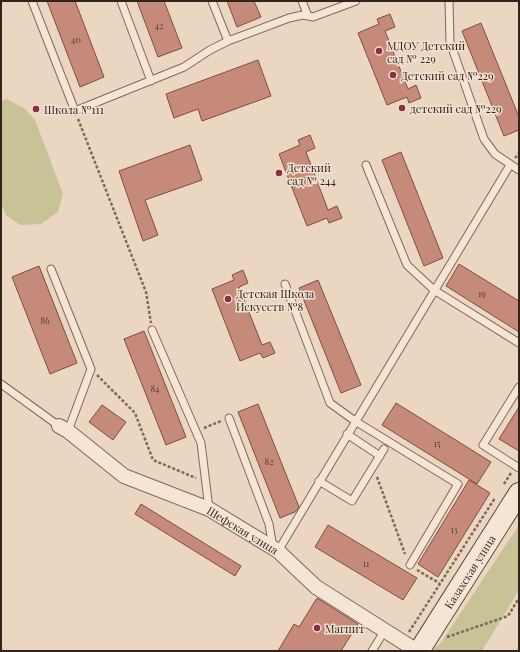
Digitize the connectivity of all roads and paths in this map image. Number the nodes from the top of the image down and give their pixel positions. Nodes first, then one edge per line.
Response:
1 (32, 1) edge
2 (121, 1) edge
3 (212, 1) edge
4 (302, 1) edge
5 (356, 1) edge
6 (449, 1) edge
7 (308, 16) junction
8 (228, 41) junction
9 (151, 81) junction
10 (75, 111) junction
11 (366, 165) dead end
12 (510, 165) junction
13 (519, 170) edge
14 (51, 269) dead end
15 (285, 284) dead end
16 (434, 290) junction
17 (152, 330) joint
18 (519, 343) edge
19 (91, 369) junction
20 (1, 384) edge
21 (519, 387) edge
22 (229, 418) joint
23 (355, 421) junction
24 (63, 428) junction
25 (196, 432) junction
26 (347, 434) junction
27 (384, 450) dead end
28 (380, 456) junction
29 (374, 467) junction
30 (517, 467) edge
31 (319, 481) junction
32 (206, 482) junction
33 (511, 489) edge
34 (499, 492) dead end
35 (209, 509) junction
36 (275, 550) junction
37 (410, 565) junction
38 (439, 583) junction
39 (519, 598) edge
40 (385, 630) junction
41 (446, 638) dead end
42 (413, 648) edge
43 (372, 651) edge

1 - 10 lane
2 - 9 lane
3 - 8 lane
4 - 7 lane
5 - 7 lane
6 - 12 lane
7 - 8 lane
8 - 9 lane
9 - 10 lane
10 - 17 path
11 - 16 lane
12 - 13 lane
12 - 16 lane
14 - 19 lane
15 - 23 lane
16 - 18 lane
16 - 23 lane
17 - 25 lane
19 - 24 lane
19 - 32 path
20 - 24 lane
21 - 30 lane
22 - 25 path
22 - 36 lane
23 - 26 lane
23 - 37 lane
24 - 35 street, Шефская улица
25 - 32 lane
26 - 28 lane
26 - 31 lane
27 - 28 lane
28 - 29 lane
29 - 31 lane
29 - 37 path
30 - 33 path
31 - 36 lane
32 - 35 lane
33 - 42 main road, Казахская улица
34 - 38 path
35 - 36 street, Шефская улица
36 - 40 street, Шефская улица
37 - 38 path
38 - 42 path
39 - 41 path
40 - 42 street, Шефская улица
40 - 43 lane

